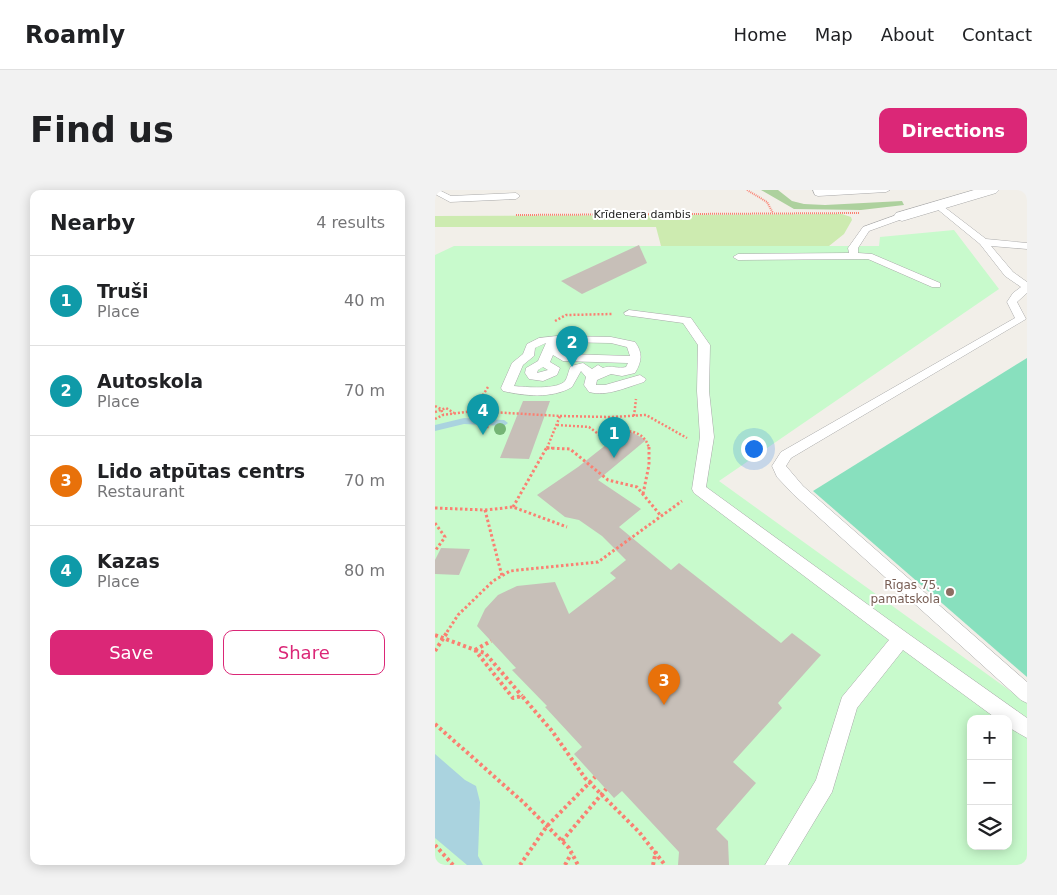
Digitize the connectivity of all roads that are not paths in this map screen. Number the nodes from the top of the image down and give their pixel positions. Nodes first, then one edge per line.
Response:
1 (817, 190) edge
2 (886, 190) edge
3 (991, 190) edge
4 (435, 191) edge
5 (517, 196) dead end
6 (939, 206) junction
7 (902, 216) joint
8 (866, 229) junction
9 (983, 242) junction
10 (1027, 246) edge
11 (854, 256) junction
12 (869, 256) junction
13 (738, 257) dead end
14 (936, 285) dead end
15 (1027, 287) edge
16 (629, 313) dead end
17 (551, 344) junction
18 (585, 354) junction
19 (635, 355) junction
20 (563, 357) junction
21 (601, 358) junction
22 (550, 366) junction
23 (515, 368) junction
24 (535, 374) junction
25 (593, 376) junction
26 (640, 379) dead end
27 (535, 390) junction
28 (901, 639) junction
29 (1027, 694) edge
30 (1027, 729) edge
31 (776, 865) edge

1 - 2 lane
3 - 6 street
4 - 5 lane
6 - 7 street
6 - 9 lane
7 - 8 lane
8 - 11 lane
8 - 12 lane
9 - 10 lane
9 - 15 lane
11 - 12 lane
11 - 13 lane
12 - 14 lane
15 - 29 lane
16 - 28 lane
17 - 18 lane
17 - 20 lane
17 - 22 lane
17 - 23 lane
18 - 19 lane
18 - 20 lane
18 - 21 lane
18 - 22 lane
18 - 25 lane
18 - 27 lane
19 - 21 lane
19 - 25 lane
20 - 22 lane
21 - 25 lane
22 - 24 lane
23 - 24 lane
23 - 27 lane
24 - 27 lane
25 - 26 lane
28 - 30 lane
28 - 31 lane

